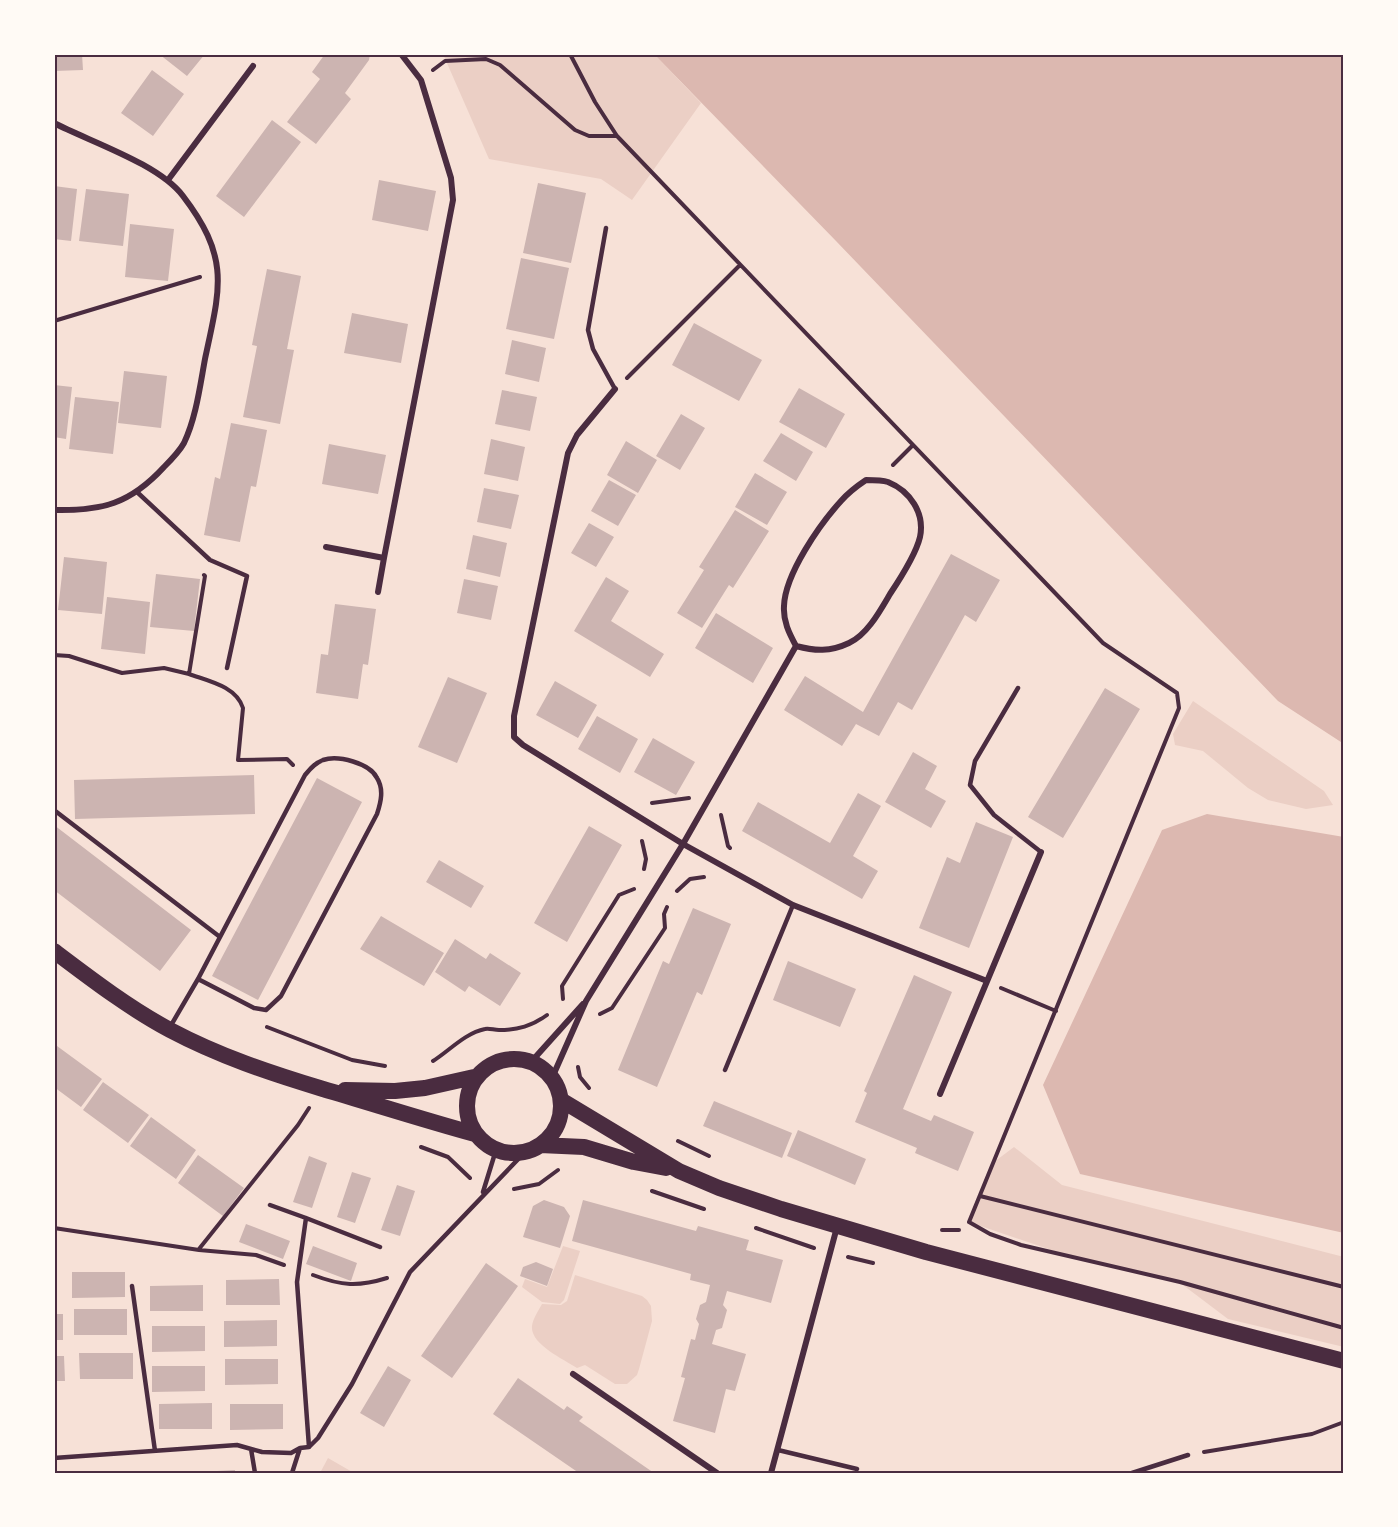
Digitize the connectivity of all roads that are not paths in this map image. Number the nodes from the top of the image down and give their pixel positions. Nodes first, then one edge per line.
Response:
1 (401, 54) edge
2 (254, 66) dead end
3 (54, 123) edge
4 (168, 180) junction
5 (606, 228) dead end
6 (615, 389) joint
7 (137, 492) junction
8 (54, 510) edge
9 (326, 547) dead end
10 (384, 558) junction
11 (378, 592) dead end
12 (796, 646) junction
13 (227, 668) dead end
14 (1018, 688) dead end
15 (54, 810) edge
16 (683, 844) junction
17 (1041, 852) joint
18 (793, 904) junction
19 (220, 937) junction
20 (54, 951) edge
21 (198, 979) junction
22 (987, 981) junction
23 (586, 1001) junction
24 (169, 1030) junction
25 (531, 1062) junction
26 (725, 1070) dead end
27 (474, 1077) junction
28 (552, 1078) junction
29 (322, 1088) junction
30 (939, 1094) dead end
31 (561, 1100) junction
32 (475, 1134) junction
33 (533, 1149) junction
34 (496, 1150) junction
35 (679, 1171) junction
36 (483, 1195) junction
37 (270, 1205) dead end
38 (306, 1218) junction
39 (837, 1227) junction
40 (380, 1246) dead end
41 (132, 1286) dead end
42 (1344, 1361) edge
43 (573, 1374) dead end
44 (309, 1447) junction
45 (251, 1449) junction
46 (300, 1449) junction
47 (778, 1450) junction
48 (155, 1451) junction
49 (1188, 1455) road end
50 (54, 1458) edge
51 (857, 1469) dead end
52 (255, 1473) edge
53 (292, 1473) edge
54 (717, 1473) edge
55 (771, 1473) edge
56 (1132, 1473) edge

1 - 10 street
2 - 4 street
3 - 4 street
4 - 7 street
5 - 6 lane
6 - 16 street
7 - 8 street
7 - 13 lane
9 - 10 street
10 - 11 street
12 - 12 street
12 - 16 street
14 - 17 lane
15 - 19 lane
16 - 18 street
16 - 23 street
17 - 22 street
18 - 22 street
18 - 26 lane
19 - 21 lane
19 - 21 lane
20 - 24 highway
21 - 24 lane
22 - 30 street
23 - 25 street
23 - 28 street
24 - 29 highway
25 - 27 highway
25 - 28 highway
27 - 29 highway
27 - 32 highway
28 - 31 highway
29 - 32 highway
31 - 33 highway
31 - 35 highway
32 - 34 highway
33 - 34 highway
33 - 35 highway
33 - 36 lane
34 - 36 lane
35 - 39 highway
36 - 44 lane
37 - 38 lane
38 - 40 lane
38 - 44 lane
39 - 42 highway
39 - 47 street
41 - 48 lane
43 - 54 street
44 - 46 lane
45 - 46 lane
45 - 48 lane
45 - 52 lane
46 - 53 lane
47 - 51 lane
47 - 55 street
48 - 50 lane
49 - 56 lane

